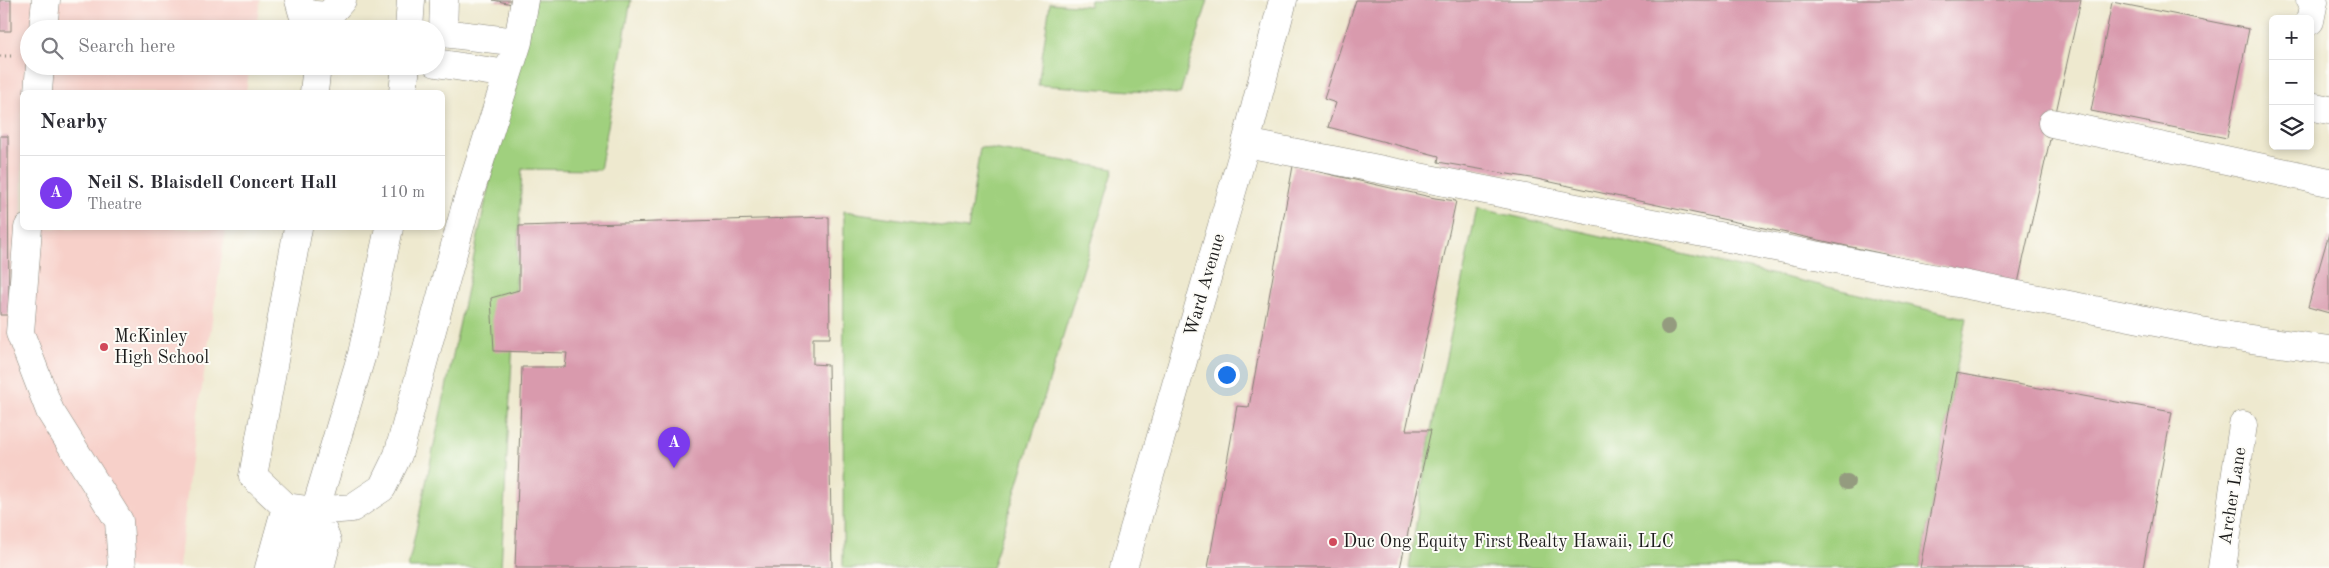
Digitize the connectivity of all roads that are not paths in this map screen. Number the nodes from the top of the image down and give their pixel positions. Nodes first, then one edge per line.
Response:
1 (46, 0) edge
2 (298, 0) edge
3 (411, 0) edge
4 (444, 0) edge
5 (525, 0) edge
6 (1283, 0) edge
7 (2310, 0) edge
8 (329, 15) edge
9 (2311, 15) edge
10 (44, 20) edge
11 (410, 20) edge
12 (443, 20) edge
13 (445, 33) edge
14 (518, 42) junction
15 (445, 64) edge
16 (507, 74) junction
17 (39, 75) edge
18 (316, 75) edge
19 (405, 75) edge
20 (38, 90) edge
21 (314, 90) edge
22 (403, 90) edge
23 (2314, 107) edge
24 (2329, 110) edge
25 (2052, 123) dead end
26 (1246, 143) junction
27 (2329, 182) edge
28 (28, 230) edge
29 (298, 230) edge
30 (389, 230) edge
31 (2329, 350) edge
32 (2244, 425) dead end
33 (286, 507) junction
34 (315, 511) junction
35 (122, 568) edge
36 (269, 568) edge
37 (293, 568) edge
38 (320, 568) edge
39 (1123, 568) edge
40 (2222, 568) edge

1 - 10 street
2 - 8 street
3 - 11 street
4 - 12 street
5 - 14 street
6 - 26 street, Ward Avenue
7 - 9 street
13 - 14 street
14 - 16 street
15 - 16 street
16 - 34 street
17 - 20 street
18 - 21 street
19 - 22 street
23 - 24 street
25 - 27 street
26 - 31 street
26 - 39 street, Ward Avenue
28 - 35 street
29 - 33 street
30 - 34 street
32 - 40 street, Archer Lane
33 - 34 street
33 - 36 street
34 - 37 street
34 - 38 street

